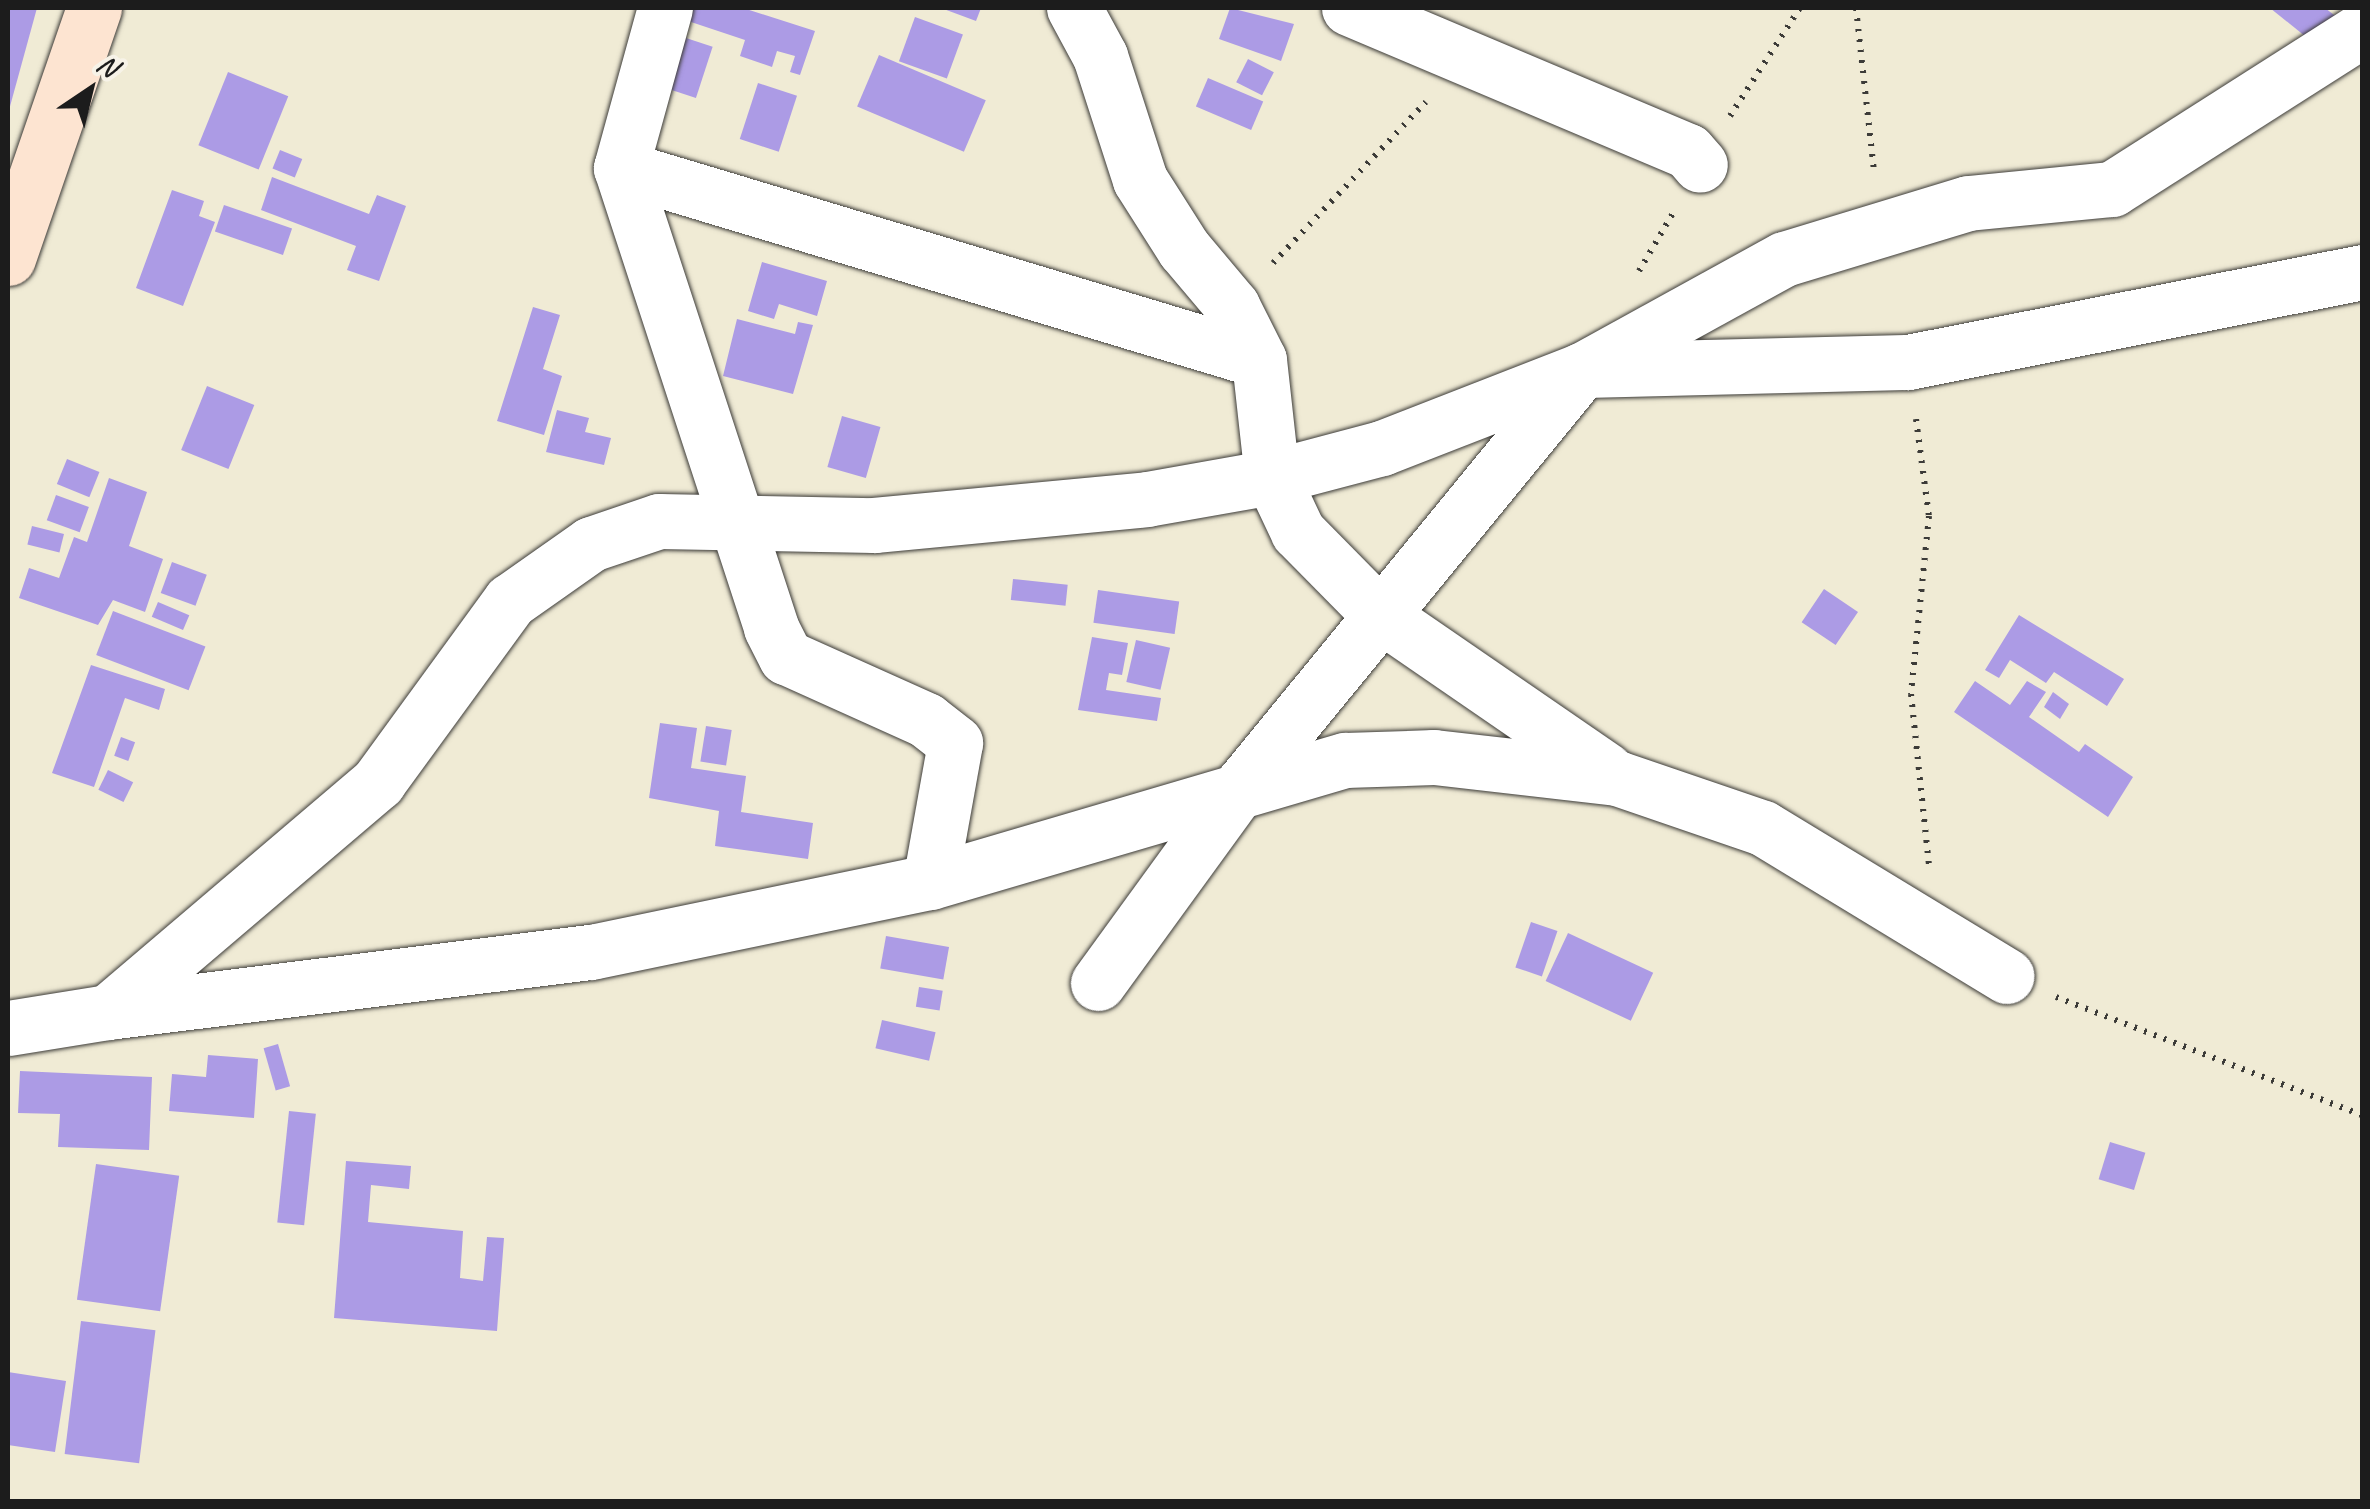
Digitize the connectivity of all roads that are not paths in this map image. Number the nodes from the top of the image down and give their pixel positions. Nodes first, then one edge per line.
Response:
1 (94, 8) edge
2 (665, 8) edge
3 (1074, 8) edge
4 (1349, 8) edge
5 (2362, 30) edge
6 (1700, 165) dead end
7 (621, 168) junction
8 (19, 188) edge
9 (8, 258) edge
10 (2362, 272) edge
11 (1259, 360) junction
12 (1582, 370) junction
13 (1272, 478) junction
14 (736, 518) junction
15 (1379, 614) junction
16 (1618, 778) junction
17 (1242, 785) junction
18 (930, 882) junction
19 (2006, 976) road end
20 (1098, 983) dead end
21 (108, 1012) junction
22 (8, 1028) edge

1 - 8 street
2 - 7 street
3 - 11 street
4 - 6 street
5 - 12 street
7 - 11 street
7 - 14 street
8 - 9 street
10 - 12 street
11 - 13 street
12 - 13 street
12 - 15 street
13 - 14 street
13 - 15 street
14 - 18 street
14 - 21 street
15 - 16 street
15 - 17 street
16 - 17 street
16 - 19 street
17 - 18 street
17 - 20 street
18 - 21 street
21 - 22 street

